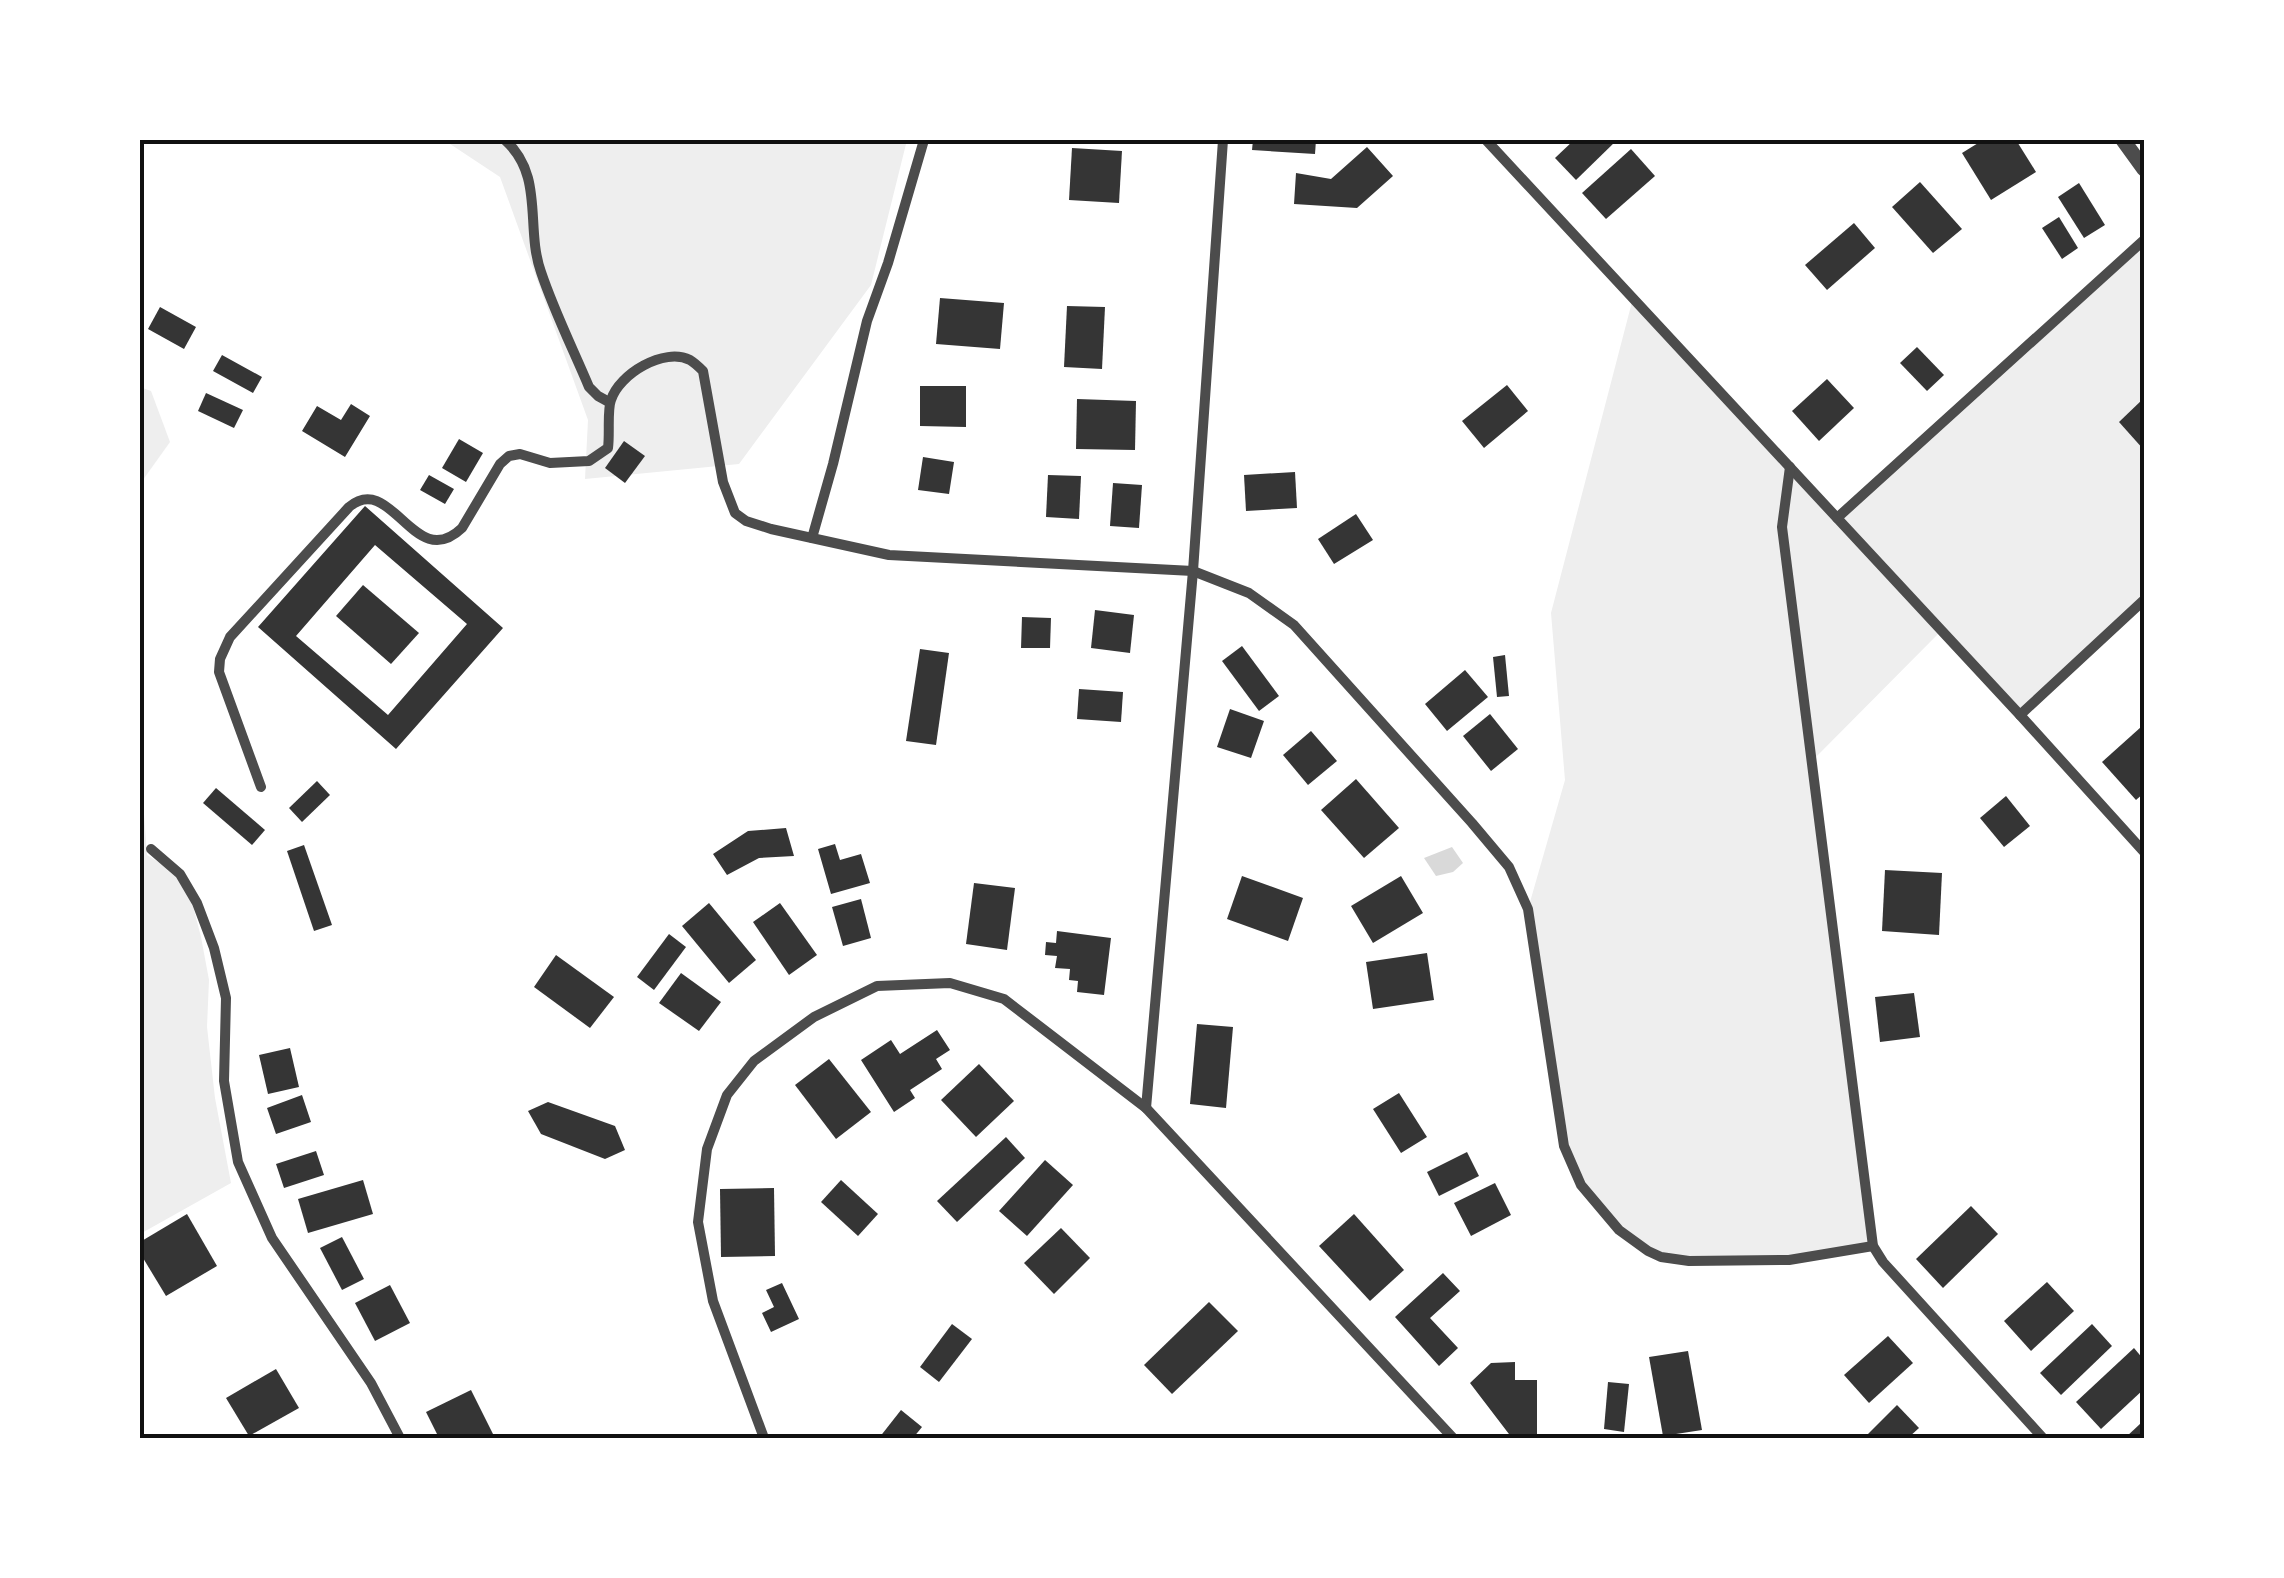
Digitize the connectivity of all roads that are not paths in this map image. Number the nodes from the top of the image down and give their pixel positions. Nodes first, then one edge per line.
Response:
1 (506, 140) edge
2 (924, 140) edge
3 (1223, 140) edge
4 (1486, 140) edge
5 (2123, 140) edge
6 (2144, 169) edge
7 (2144, 240) edge
8 (610, 402) junction
9 (1790, 468) junction
10 (1837, 518) junction
11 (812, 538) junction
12 (1192, 570) junction
13 (2144, 600) edge
14 (2020, 715) junction
15 (261, 787) dead end
16 (151, 850) dead end
17 (2144, 852) edge
18 (1146, 1108) junction
19 (1873, 1246) junction
20 (400, 1438) edge
21 (764, 1438) edge
22 (1452, 1438) edge
23 (2044, 1438) edge

1 - 8 street
2 - 11 street
3 - 12 street
4 - 9 street
5 - 6 street
7 - 10 street
8 - 11 street
8 - 15 street
9 - 10 street
9 - 19 street
10 - 14 street
11 - 12 street
12 - 18 street
12 - 19 street
13 - 14 street
14 - 17 street
16 - 20 street
18 - 21 street
18 - 22 street
19 - 23 street

